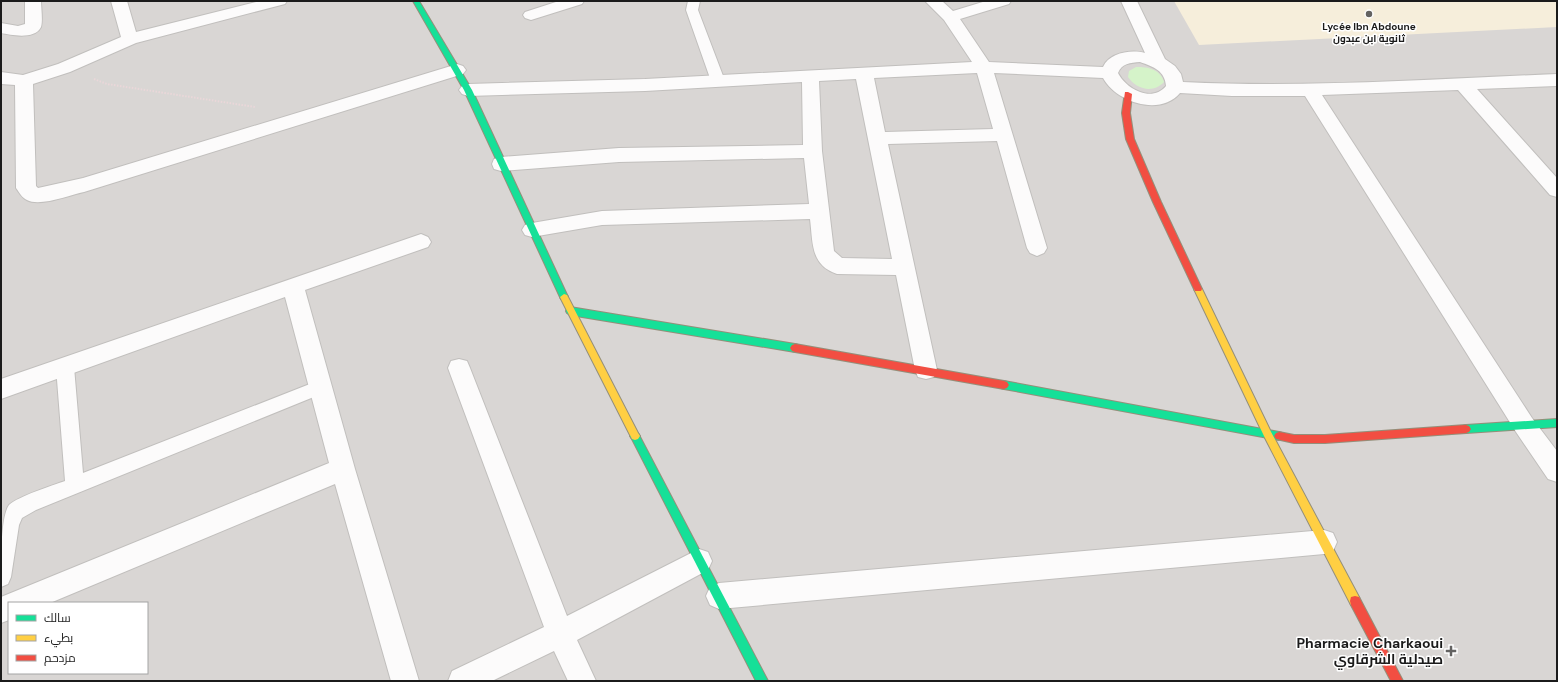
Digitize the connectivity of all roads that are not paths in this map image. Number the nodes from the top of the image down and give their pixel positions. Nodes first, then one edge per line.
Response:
1 (33, 1) edge
2 (119, 1) edge
3 (279, 1) edge
4 (416, 1) edge
5 (576, 1) edge
6 (694, 1) edge
7 (933, 1) edge
8 (1002, 1) edge
9 (1129, 1) edge
10 (531, 15) dead end
11 (950, 18) junction
12 (1, 28) edge
13 (130, 40) junction
14 (1158, 62) junction
15 (984, 67) junction
16 (457, 70) junction
17 (1109, 73) junction
18 (864, 74) junction
19 (810, 77) junction
20 (1, 78) edge
21 (1557, 80) edge
22 (24, 81) junction
23 (718, 81) junction
24 (1463, 84) junction
25 (1175, 87) junction
26 (468, 90) junction
27 (1310, 90) junction
28 (1128, 94) junction
29 (1004, 135) junction
30 (877, 138) junction
31 (813, 151) junction
32 (501, 164) junction
33 (1557, 190) edge
34 (820, 211) junction
35 (532, 230) junction
36 (422, 242) dead end
37 (1037, 248) dead end
38 (904, 267) junction
39 (293, 286) junction
40 (570, 311) junction
41 (65, 367) junction
42 (459, 368) dead end
43 (926, 370) junction
44 (320, 387) junction
45 (1, 389) edge
46 (1557, 423) edge
47 (1524, 425) junction
48 (1267, 433) junction
49 (343, 469) junction
50 (1557, 471) edge
51 (75, 486) junction
52 (1324, 542) junction
53 (699, 561) junction
54 (1, 577) edge
55 (719, 596) junction
56 (20, 602) edge
57 (560, 634) junction
58 (405, 681) edge
59 (462, 681) edge
60 (582, 681) edge
61 (762, 681) edge
62 (1397, 681) edge

1 - 12 street
2 - 13 street
3 - 13 street
4 - 16 street
5 - 10 street
6 - 23 lane
7 - 11 street
8 - 11 street
9 - 14 street
11 - 15 street
13 - 22 street
14 - 17 street
14 - 25 street
15 - 17 street
15 - 18 street
15 - 29 street
16 - 22 street
16 - 26 street
17 - 28 street
18 - 19 street
18 - 30 street
19 - 23 street
19 - 31 street
20 - 22 street
21 - 24 street
23 - 26 street
24 - 27 street
24 - 33 street
25 - 27 street
25 - 28 street
26 - 32 street
27 - 47 street
28 - 48 street
29 - 30 street
29 - 37 street
30 - 38 street
31 - 32 street
31 - 34 street
32 - 35 street
34 - 35 street
34 - 38 street
35 - 40 street
36 - 39 street
38 - 43 street
39 - 41 street
39 - 44 street
40 - 43 street
40 - 53 street
41 - 45 street
41 - 51 lane
42 - 57 street
43 - 48 street
44 - 49 street
44 - 51 lane
46 - 47 street
47 - 48 street
47 - 50 street
48 - 52 street
49 - 56 street
49 - 58 street
51 - 54 lane
52 - 55 street
52 - 62 street
53 - 55 street
53 - 57 street
55 - 61 street
57 - 59 street
57 - 60 street

